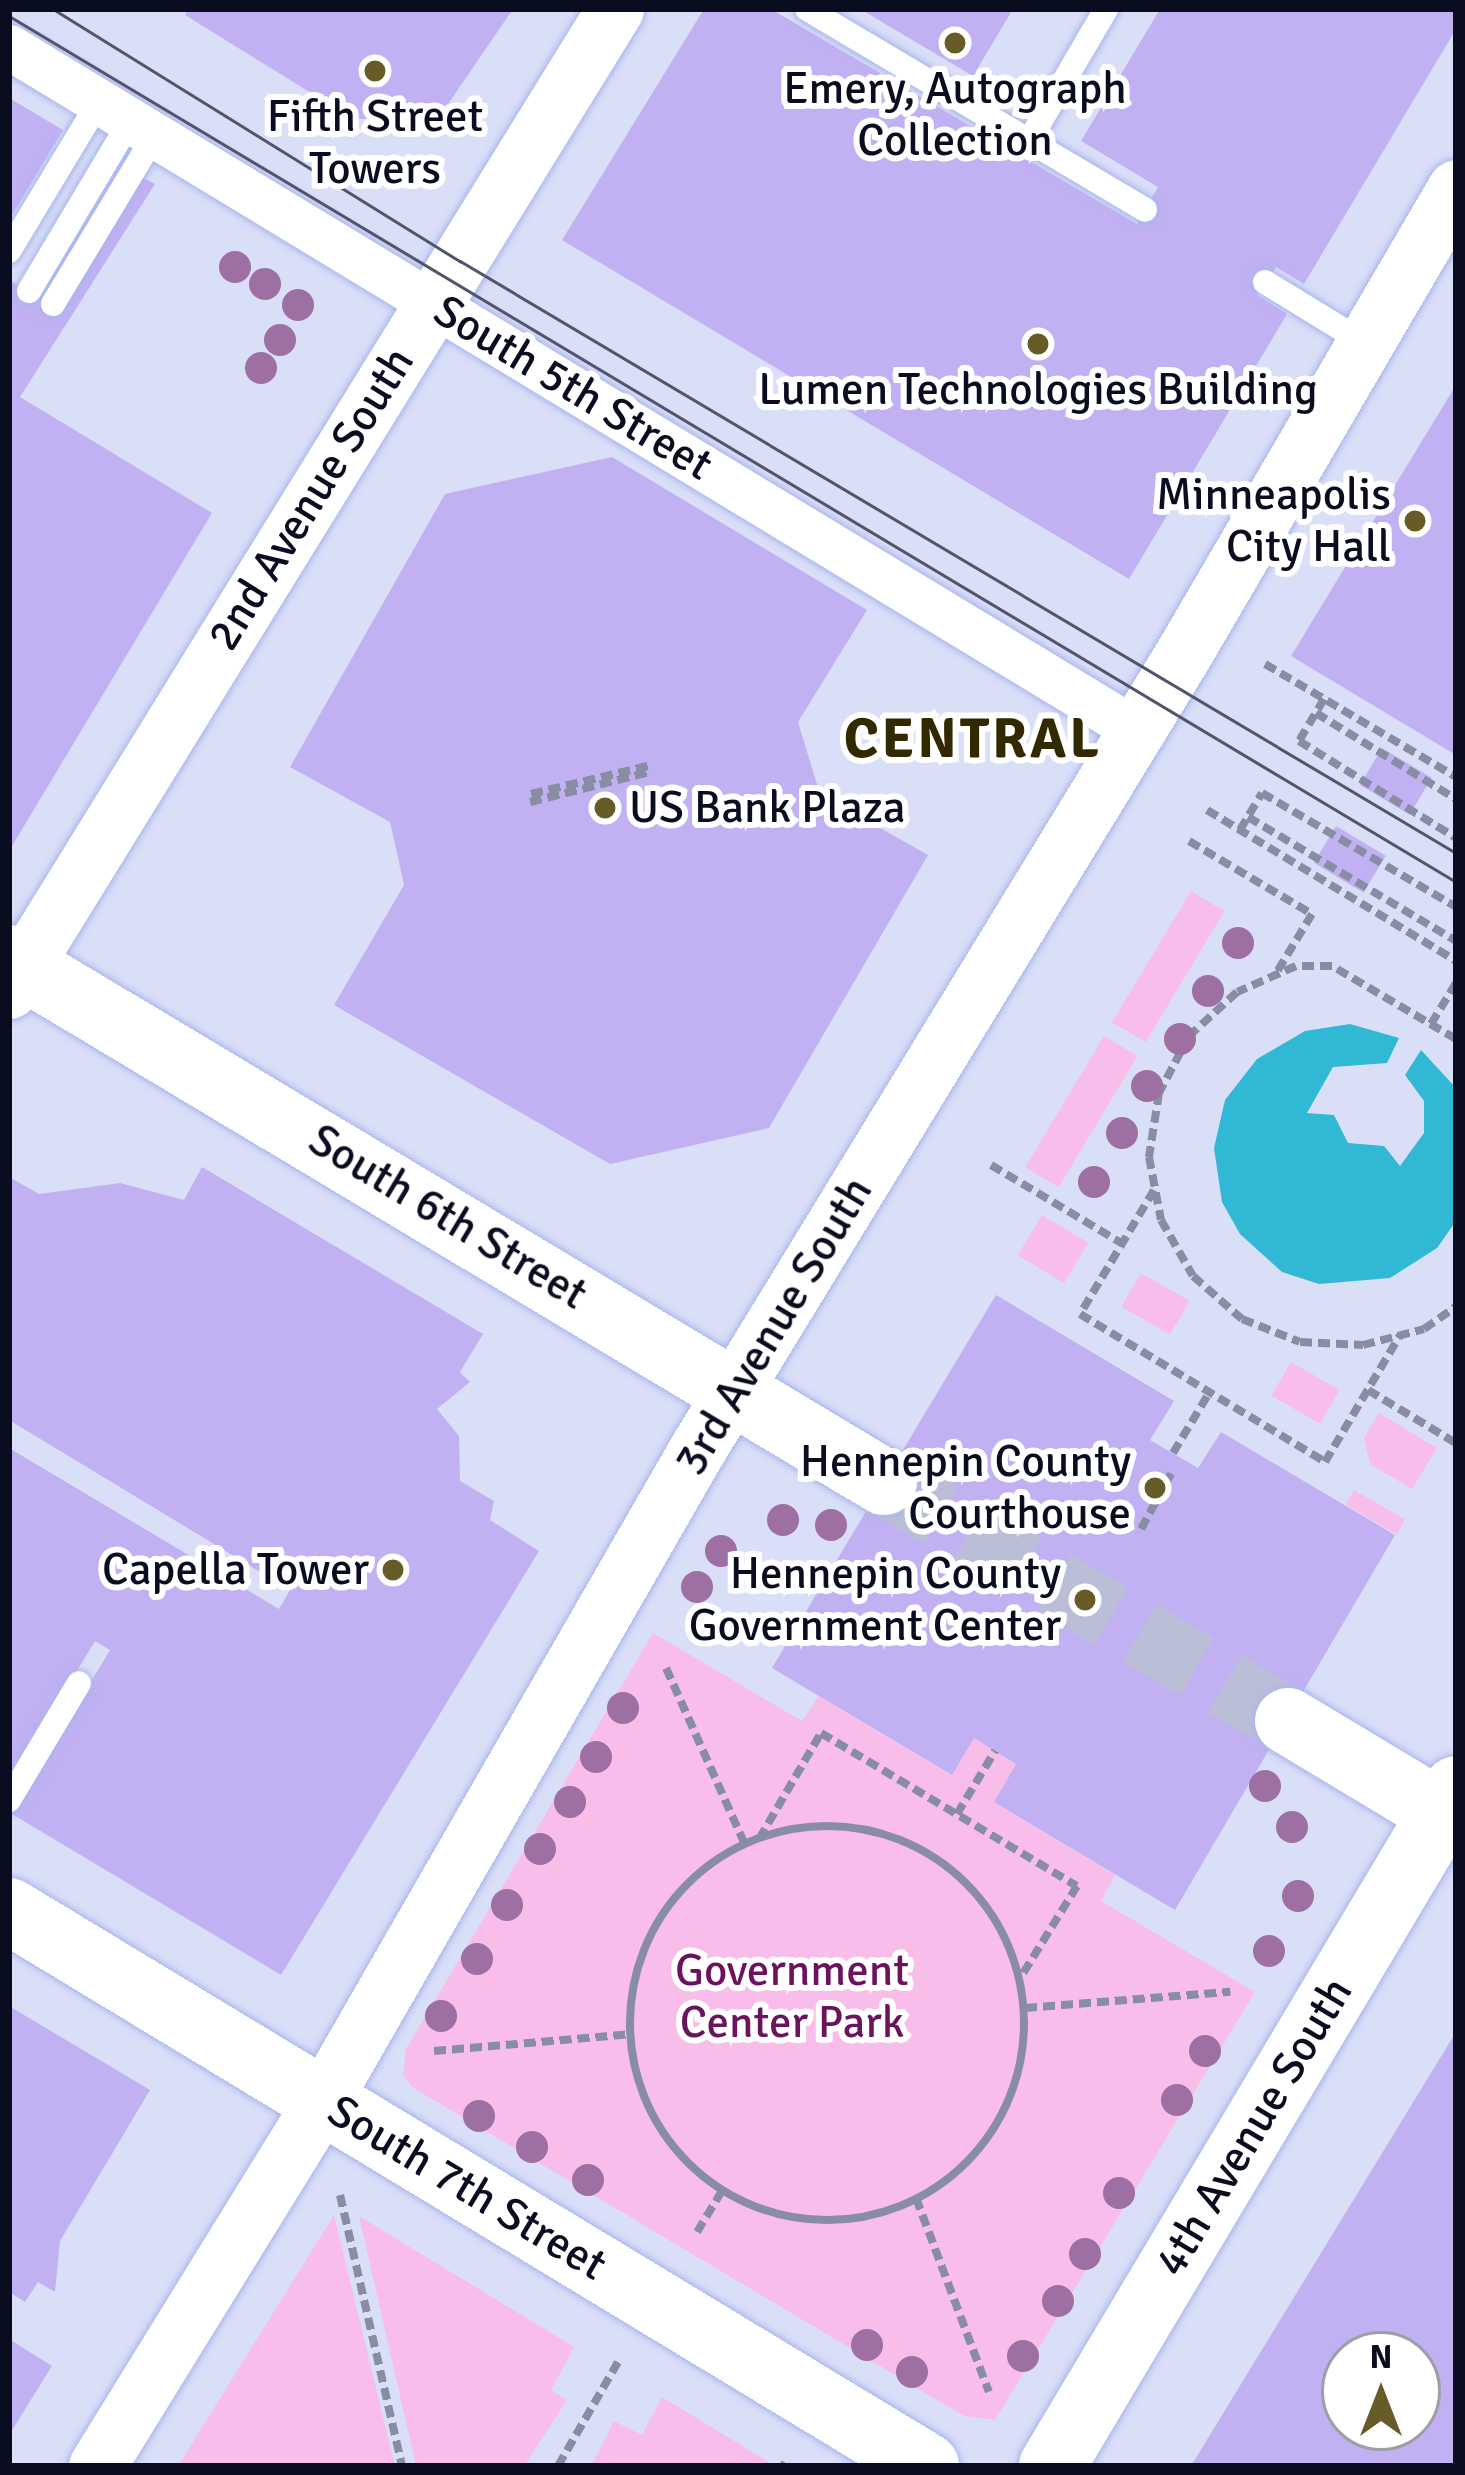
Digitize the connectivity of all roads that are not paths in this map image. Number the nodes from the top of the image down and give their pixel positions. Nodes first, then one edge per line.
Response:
1 (615, 9) edge
2 (807, 9) edge
3 (1106, 9) edge
4 (9, 47) edge
5 (128, 119) junction
6 (1029, 141) junction
7 (1456, 188) edge
8 (1145, 211) dead end
9 (9, 251) edge
10 (1265, 282) dead end
11 (29, 291) dead end
12 (433, 303) junction
13 (53, 304) dead end
14 (1369, 346) junction
15 (1136, 730) junction
16 (14, 972) edge
17 (734, 1390) junction
18 (884, 1482) tunnel mouth
19 (79, 1683) dead end
20 (1288, 1721) tunnel mouth
21 (9, 1800) edge
22 (1451, 1808) edge
23 (9, 1911) edge
24 (322, 2101) junction
25 (97, 2466) edge
26 (926, 2466) edge
27 (1052, 2466) edge

1 - 12 street, 2nd Avenue South
2 - 6 lane
3 - 6 lane
4 - 5 street, South 5th Street
5 - 9 lane
5 - 11 lane
5 - 12 street, South 5th Street
5 - 13 lane
6 - 8 lane
7 - 14 street, 3rd Avenue South
10 - 14 lane
12 - 15 street, South 5th Street
12 - 16 street, 2nd Avenue South
14 - 15 street, 3rd Avenue South
15 - 17 street, 3rd Avenue South
16 - 17 main road, South 6th Street
17 - 18 main road, South 6th Street
17 - 24 street, 3rd Avenue South
19 - 21 lane
20 - 22 main road
22 - 27 main road, 4th Avenue South
23 - 24 main road, South 7th Street
24 - 25 street, 3rd Avenue South
24 - 26 main road, South 7th Street

